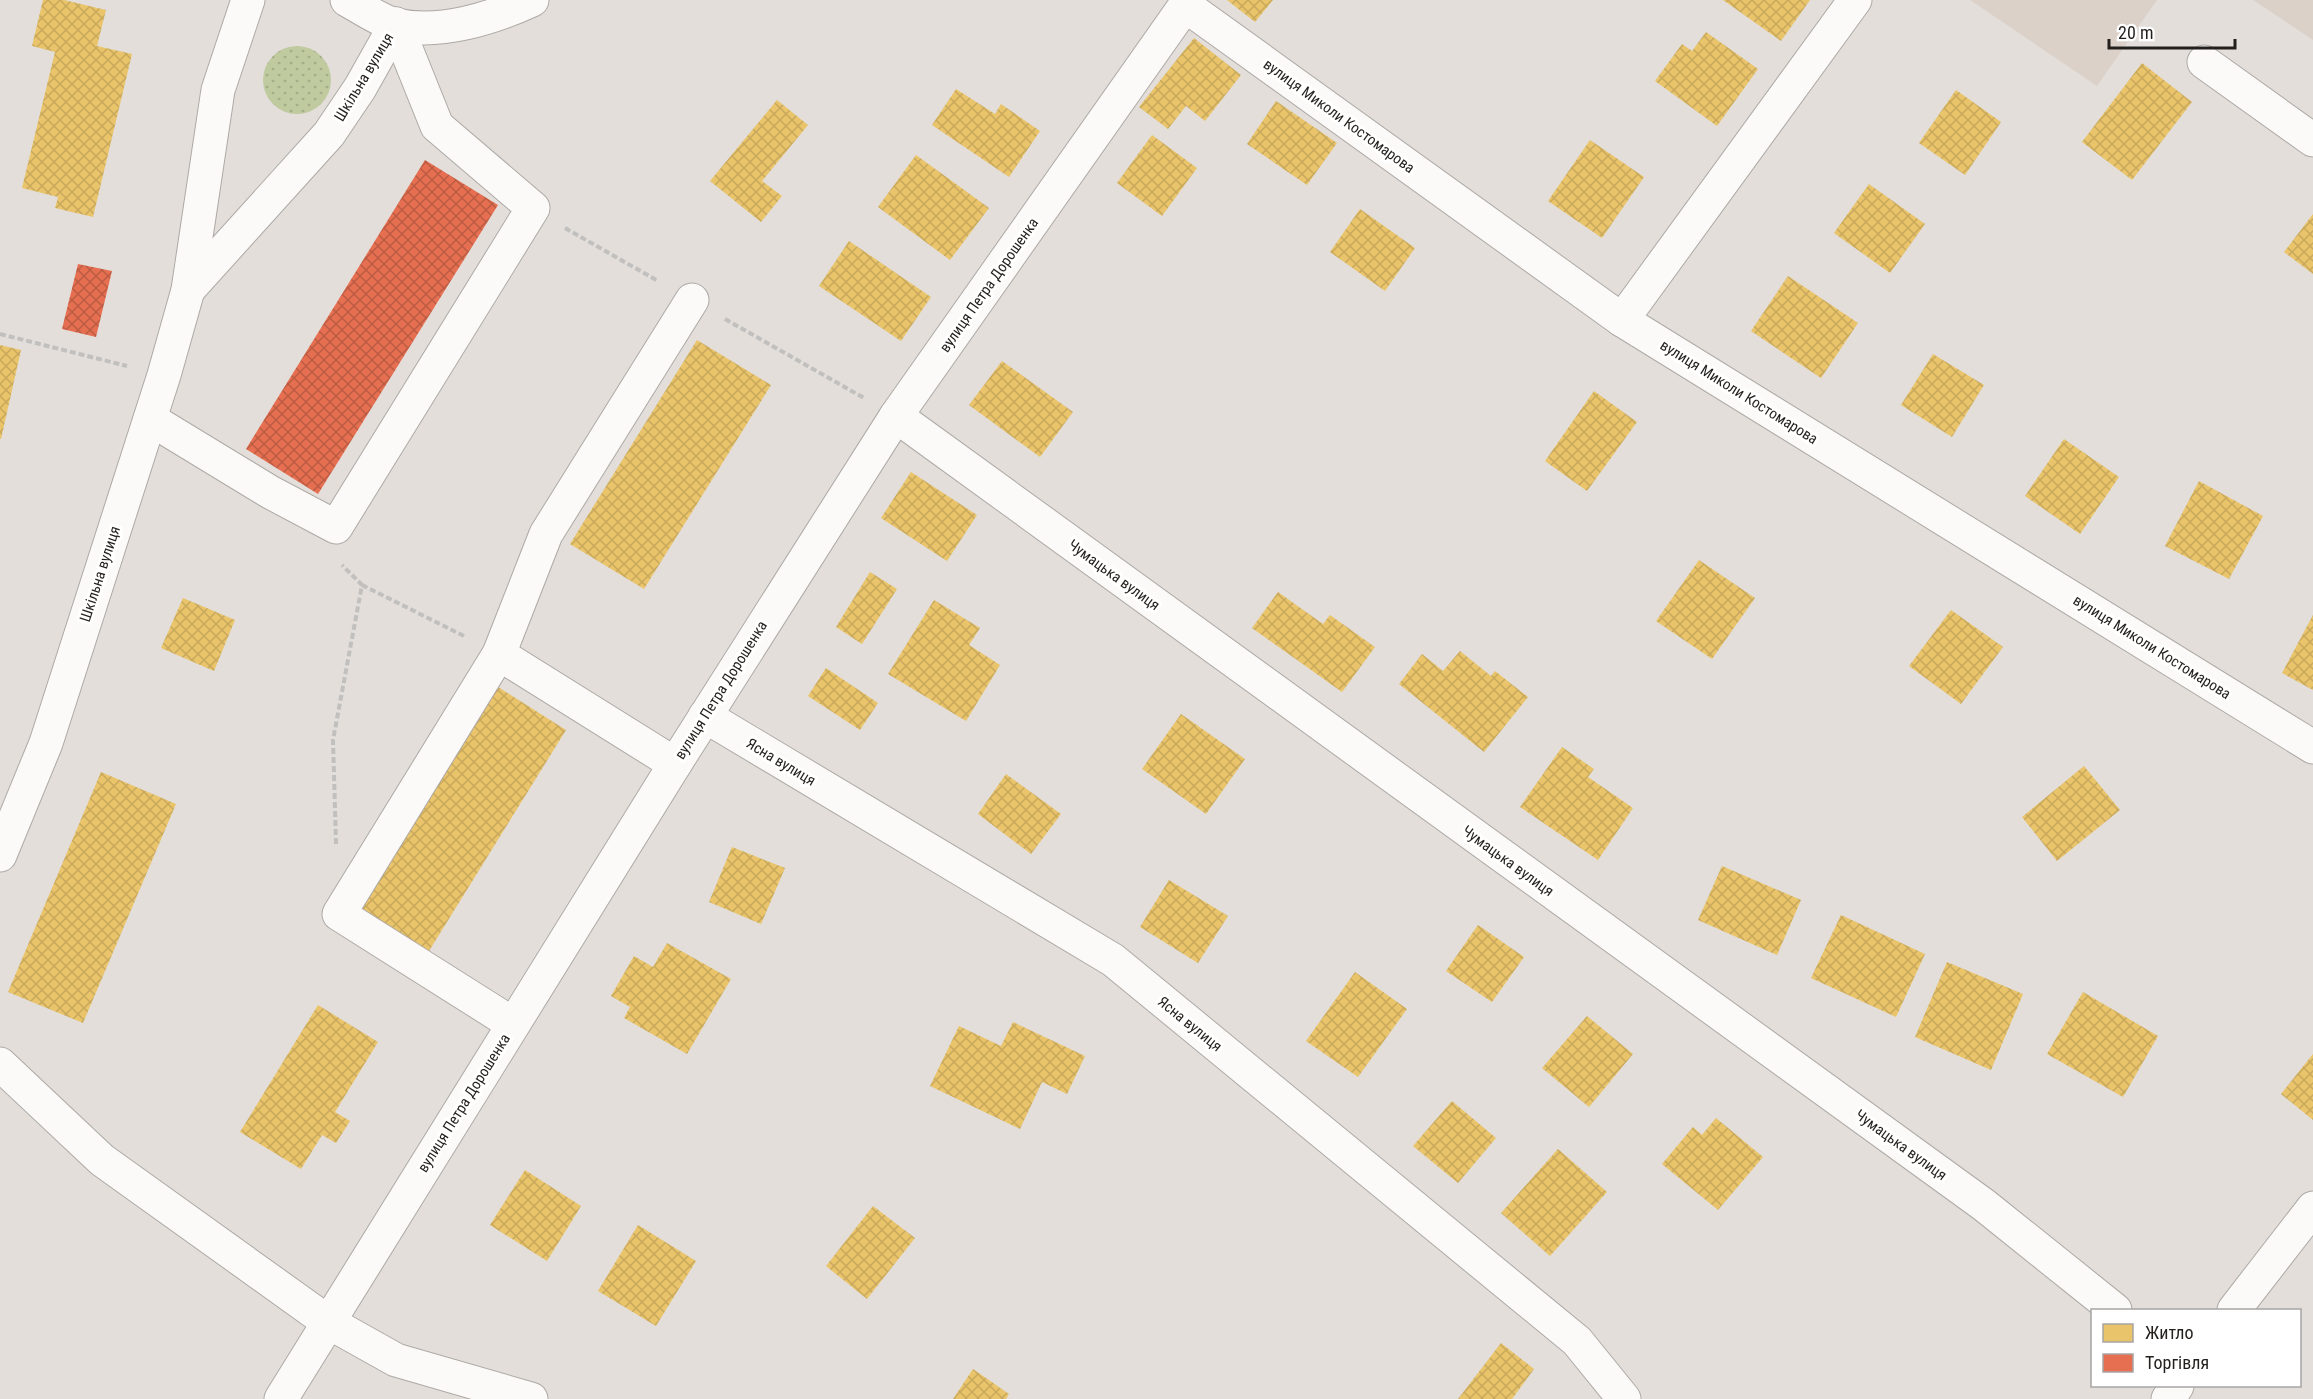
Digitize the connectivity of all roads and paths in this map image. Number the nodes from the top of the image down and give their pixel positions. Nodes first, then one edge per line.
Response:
1 (248, 0) edge
2 (346, 0) edge
3 (532, 0) edge
4 (1855, 0) edge
5 (1188, 3) edge
6 (396, 24) junction
7 (2204, 62) dead end
8 (2313, 140) edge
9 (561, 226) dead end
10 (188, 290) junction
11 (692, 300) junction
12 (1622, 320) junction
13 (0, 334) edge
14 (164, 375) junction
15 (896, 416) junction
16 (150, 419) junction
17 (337, 560) dead end
18 (362, 585) junction
19 (499, 654) junction
20 (705, 716) junction
21 (2313, 747) edge
22 (675, 764) junction
23 (0, 855) edge
24 (337, 856) dead end
25 (513, 1024) junction
26 (0, 1064) edge
27 (2313, 1208) edge
28 (2113, 1309) edge
29 (2236, 1309) edge
30 (328, 1322) junction
31 (281, 1399) edge
32 (531, 1399) edge
33 (1624, 1399) edge

1 - 10 street, Шкільна вулиця
2 - 6 street
3 - 6 street
4 - 12 street
5 - 12 street, вулиця Миколи Костомарова
5 - 15 street, вулиця Петра Дорошенка
6 - 10 street, Шкільна вулиця
6 - 16 street
7 - 8 street
9 - 11 path
10 - 14 street, Шкільна вулиця
11 - 15 path
11 - 19 street
12 - 21 street, вулиця Миколи Костомарова
13 - 14 path
14 - 16 street, Шкільна вулиця
15 - 20 street, вулиця Петра Дорошенка
15 - 28 street, Чумацька вулиця
16 - 23 street, Шкільна вулиця
17 - 18 path
18 - 19 path
18 - 24 path
19 - 22 street
19 - 25 street
20 - 22 street, вулиця Петра Дорошенка
20 - 33 street, Ясна вулиця
22 - 25 street, вулиця Петра Дорошенка
25 - 30 street, вулиця Петра Дорошенка
26 - 30 street
27 - 29 street
30 - 31 street, вулиця Петра Дорошенка
30 - 32 street

